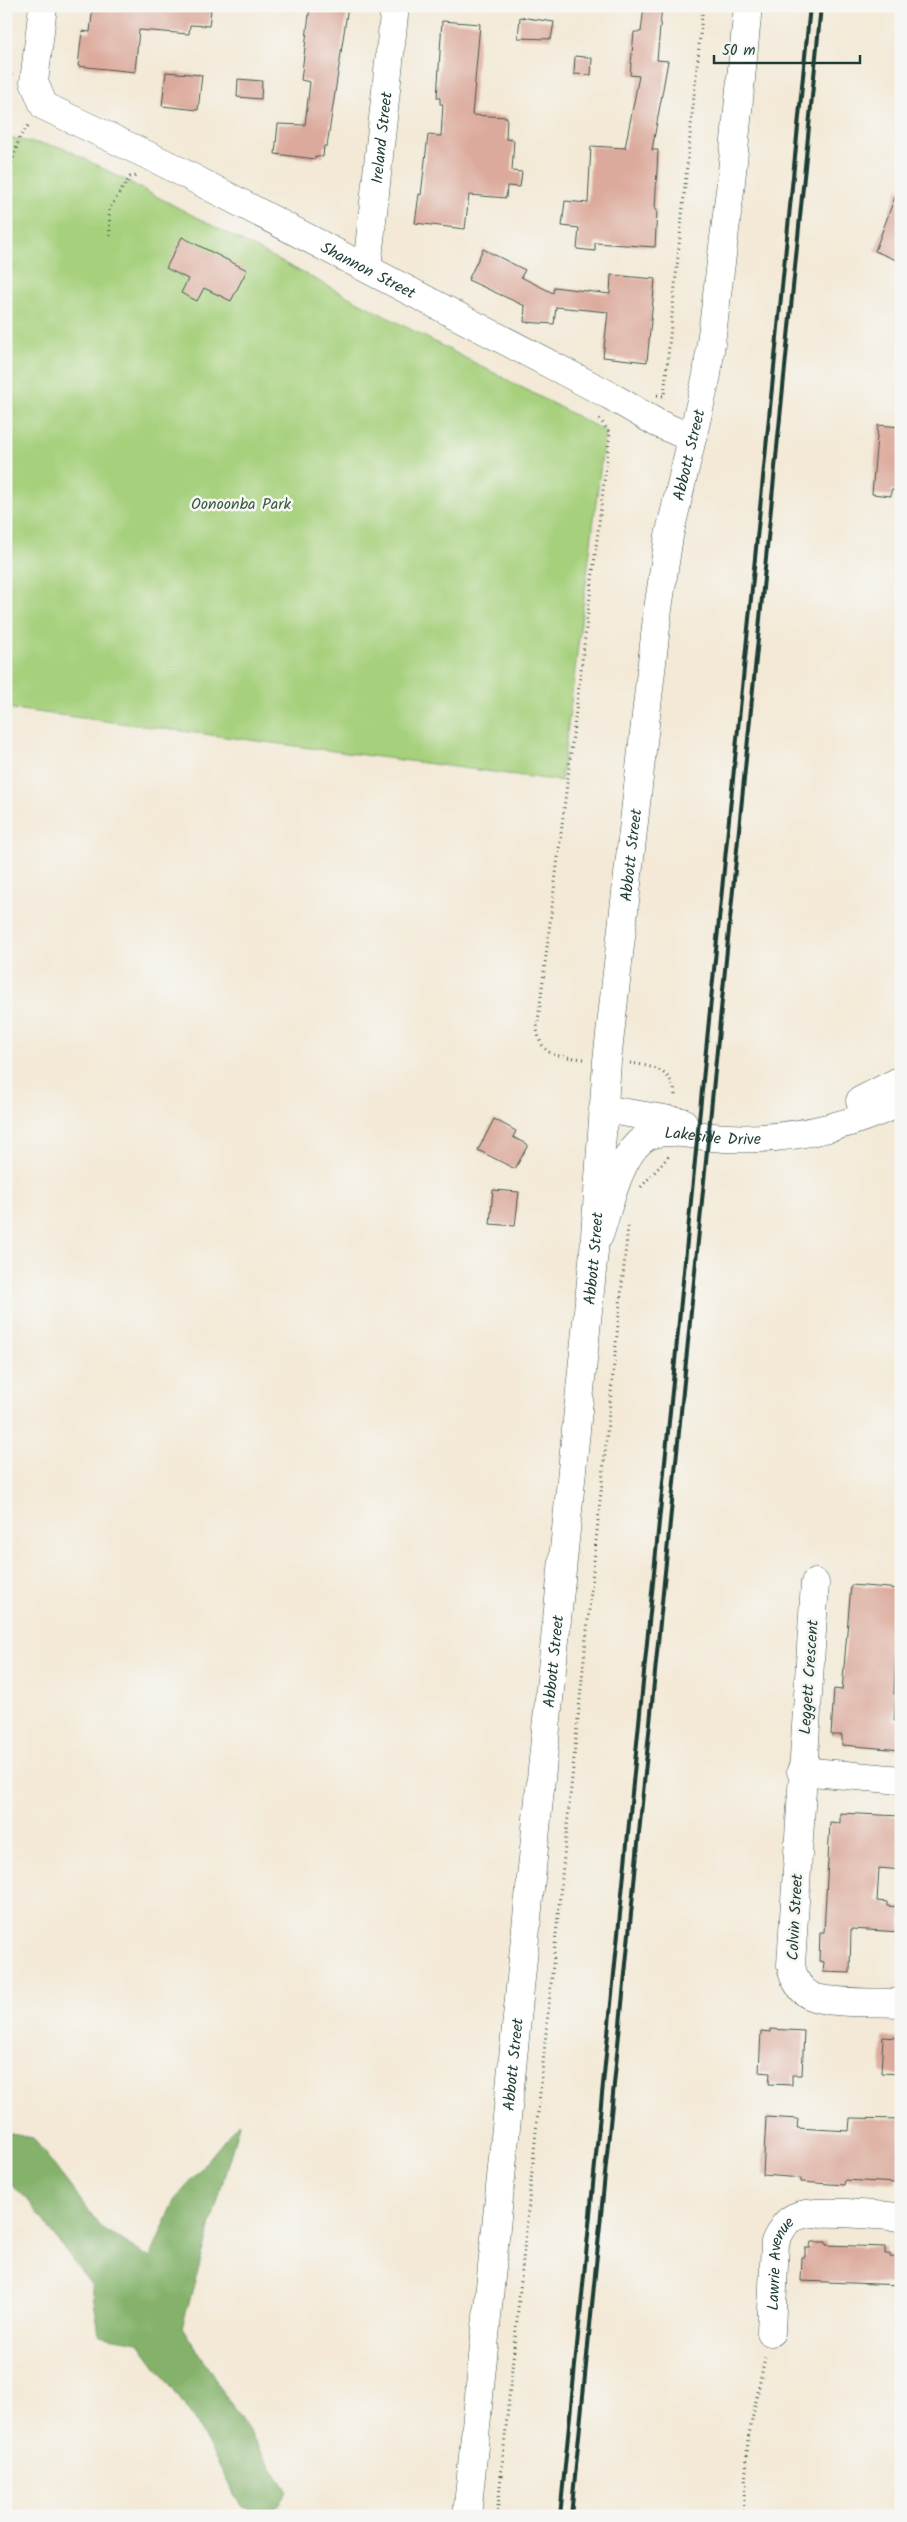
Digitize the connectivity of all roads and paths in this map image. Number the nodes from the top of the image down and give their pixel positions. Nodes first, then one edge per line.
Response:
1 (43, 6) edge
2 (395, 6) edge
3 (703, 6) edge
4 (748, 6) edge
5 (44, 106) junction
6 (164, 163) junction
7 (6, 182) edge
8 (110, 236) dead end
9 (367, 268) junction
10 (648, 392) dead end
11 (609, 395) junction
12 (691, 438) junction
13 (608, 1061) junction
14 (901, 1080) edge
15 (901, 1102) edge
16 (603, 1109) junction
17 (673, 1127) junction
18 (638, 1191) dead end
19 (629, 1221) dead end
20 (594, 1251) junction
21 (815, 1583) dead end
22 (801, 1771) junction
23 (901, 1780) edge
24 (901, 2003) edge
25 (901, 2217) edge
26 (771, 2332) joint
27 (467, 2516) edge
28 (497, 2516) edge
29 (743, 2516) edge

1 - 5 street
2 - 9 street, Ireland Street
3 - 10 path
4 - 12 street, Abbott Street
5 - 6 street, Shannon Street
5 - 7 path
6 - 8 path
6 - 9 street, Shannon Street
9 - 11 street, Shannon Street
11 - 12 street, Shannon Street
11 - 13 path
12 - 13 street, Abbott Street
13 - 16 street, Abbott Street
13 - 17 path
14 - 17 street, Lakeside Drive
15 - 17 street, Lakeside Drive
16 - 17 street, Lakeside Drive
16 - 20 street, Abbott Street
17 - 18 path
17 - 20 street, Lakeside Drive
19 - 28 path
20 - 27 street, Abbott Street
21 - 22 street, Leggett Crescent
22 - 23 street
22 - 24 street, Colvin Street
25 - 26 street, Lawrie Avenue
26 - 29 path

